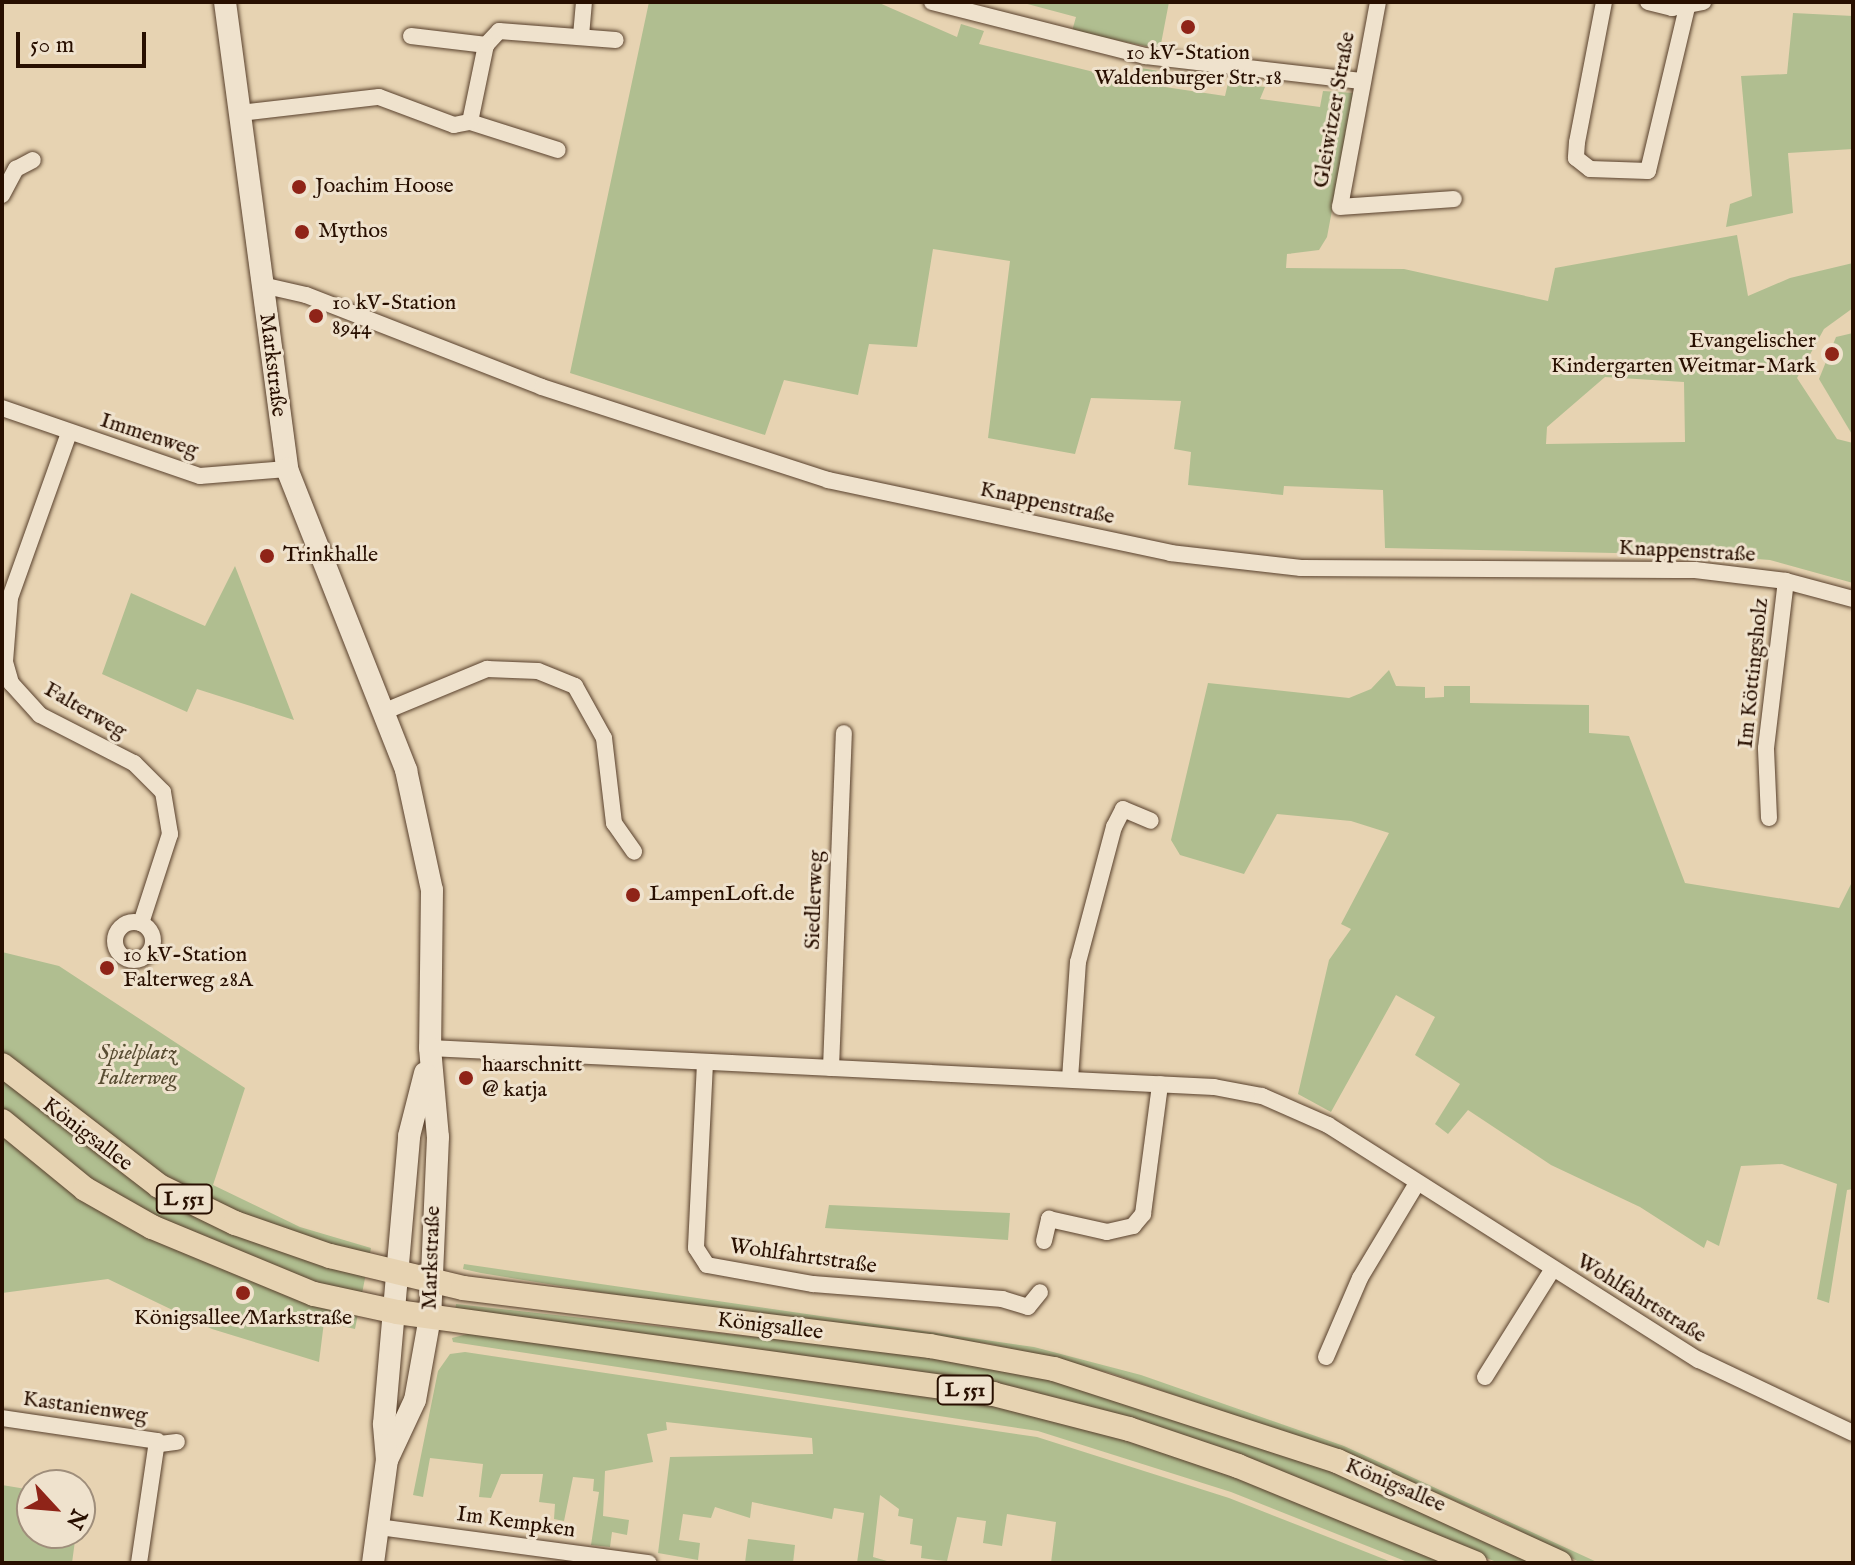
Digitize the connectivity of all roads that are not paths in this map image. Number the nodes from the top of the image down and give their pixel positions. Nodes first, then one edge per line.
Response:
1 (225, 2) edge
2 (584, 2) edge
3 (932, 2) edge
4 (1378, 2) edge
5 (1604, 2) edge
6 (1648, 2) edge
7 (1684, 5) edge
8 (411, 36) dead end
9 (581, 36) junction
10 (616, 40) dead end
11 (486, 45) junction
12 (1360, 81) junction
13 (240, 113) junction
14 (470, 122) junction
15 (558, 150) dead end
16 (33, 160) dead end
17 (2, 195) edge
18 (1454, 199) dead end
19 (262, 285) junction
20 (2, 408) edge
21 (69, 433) junction
22 (287, 469) junction
23 (1786, 581) junction
24 (1853, 599) edge
25 (383, 712) junction
26 (844, 733) dead end
27 (1769, 818) dead end
28 (1151, 821) dead end
29 (634, 852) dead end
30 (141, 923) dead end
31 (430, 1048) junction
32 (705, 1063) junction
33 (2, 1065) edge
34 (831, 1068) junction
35 (1070, 1079) junction
36 (1160, 1084) junction
37 (2, 1121) edge
38 (1417, 1183) junction
39 (1044, 1241) dead end
40 (1552, 1270) junction
41 (398, 1273) junction
42 (430, 1281) junction
43 (1040, 1292) dead end
44 (397, 1312) junction
45 (430, 1317) junction
46 (1326, 1357) dead end
47 (1485, 1377) dead end
48 (2, 1418) edge
49 (1853, 1433) edge
50 (387, 1460) junction
51 (378, 1527) junction
52 (139, 1563) edge
53 (373, 1563) edge
54 (649, 1563) edge
55 (1475, 1563) edge
56 (1560, 1563) edge

1 - 13 main road, Markstraße
2 - 9 street
3 - 12 street
4 - 12 street, Gleiwitzer Straße
5 - 7 street
6 - 7 street
8 - 11 street
9 - 10 street
9 - 11 street
11 - 14 street
12 - 18 street, Gleiwitzer Straße
13 - 14 street
13 - 19 main road, Markstraße
14 - 15 street
16 - 17 street
19 - 22 main road, Markstraße
19 - 23 street, Knappenstraße
20 - 21 street, Immenweg
21 - 22 street, Immenweg
21 - 30 street, Falterweg
22 - 25 main road, Markstraße
23 - 24 street, Knappenstraße
23 - 27 street, Im Köttingsholz
25 - 29 street
25 - 31 main road, Markstraße
26 - 34 street, Siedlerweg
28 - 35 street
31 - 32 street, Wohlfahrtstraße
31 - 41 main road, Markstraße
31 - 42 main road, Markstraße
32 - 34 street, Wohlfahrtstraße
32 - 43 street, Wohlfahrtstraße
33 - 41 main road, Königsallee / L 551
34 - 35 street, Wohlfahrtstraße
35 - 36 street, Wohlfahrtstraße
36 - 38 street, Wohlfahrtstraße
36 - 39 street
37 - 44 main road, Königsallee / L 551
38 - 40 street, Wohlfahrtstraße
38 - 46 street
40 - 47 street
40 - 49 street, Wohlfahrtstraße
41 - 42 main road, Königsallee / L 551
41 - 44 main road, Markstraße
42 - 45 main road, Markstraße
42 - 56 main road, Königsallee / L 551
44 - 45 main road, Königsallee / L 551
44 - 50 main road, Markstraße
45 - 50 main road, Markstraße
45 - 55 main road, Königsallee / L 551
48 - 52 street, Kastanienweg
50 - 51 main road, Markstraße
51 - 53 main road, Markstraße
51 - 54 street, Im Kempken

